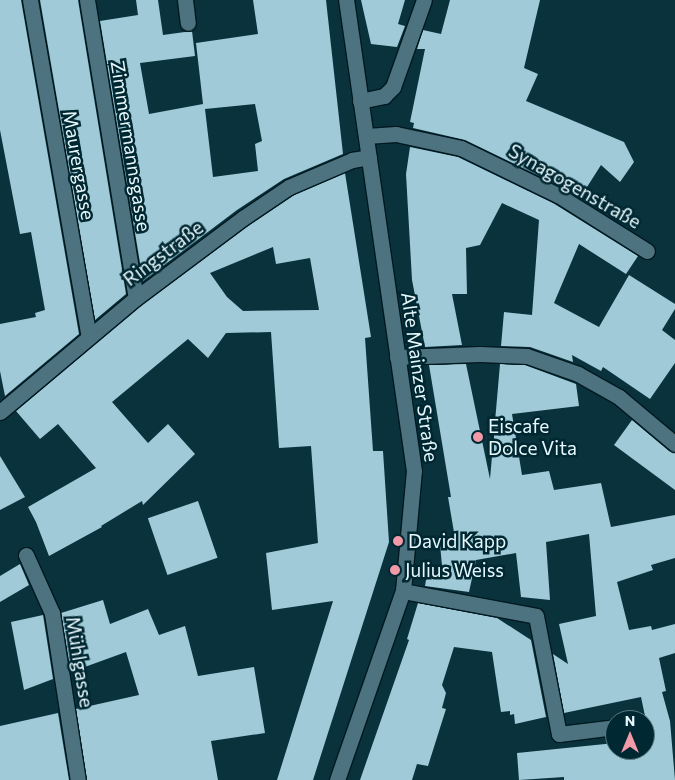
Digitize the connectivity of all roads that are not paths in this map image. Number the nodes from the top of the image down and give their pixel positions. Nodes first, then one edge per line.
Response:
1 (30, 0) edge
2 (87, 0) edge
3 (185, 0) edge
4 (346, 0) edge
5 (424, 0) edge
6 (188, 23) dead end
7 (360, 101) junction
8 (366, 136) junction
9 (369, 157) junction
10 (647, 251) dead end
11 (136, 298) junction
12 (90, 338) junction
13 (397, 357) junction
14 (0, 412) edge
15 (675, 444) edge
16 (26, 555) dead end
17 (403, 591) junction
18 (605, 728) edge
19 (78, 780) edge
20 (337, 780) edge

1 - 12 street, Maurergasse
2 - 11 street, Zimmermannsgasse
3 - 6 street
4 - 7 street, Alte Mainzer Straße
5 - 7 street
7 - 8 street, Alte Mainzer Straße
8 - 9 street, Alte Mainzer Straße
8 - 10 street, Synagogenstraße
9 - 11 street, Ringstraße
9 - 13 street, Alte Mainzer Straße
11 - 12 street, Ringstraße
12 - 14 street, Ringstraße
13 - 15 street
13 - 17 street, Alte Mainzer Straße
16 - 19 street, Mühlgasse
17 - 18 street
17 - 20 street, Alte Mainzer Straße

